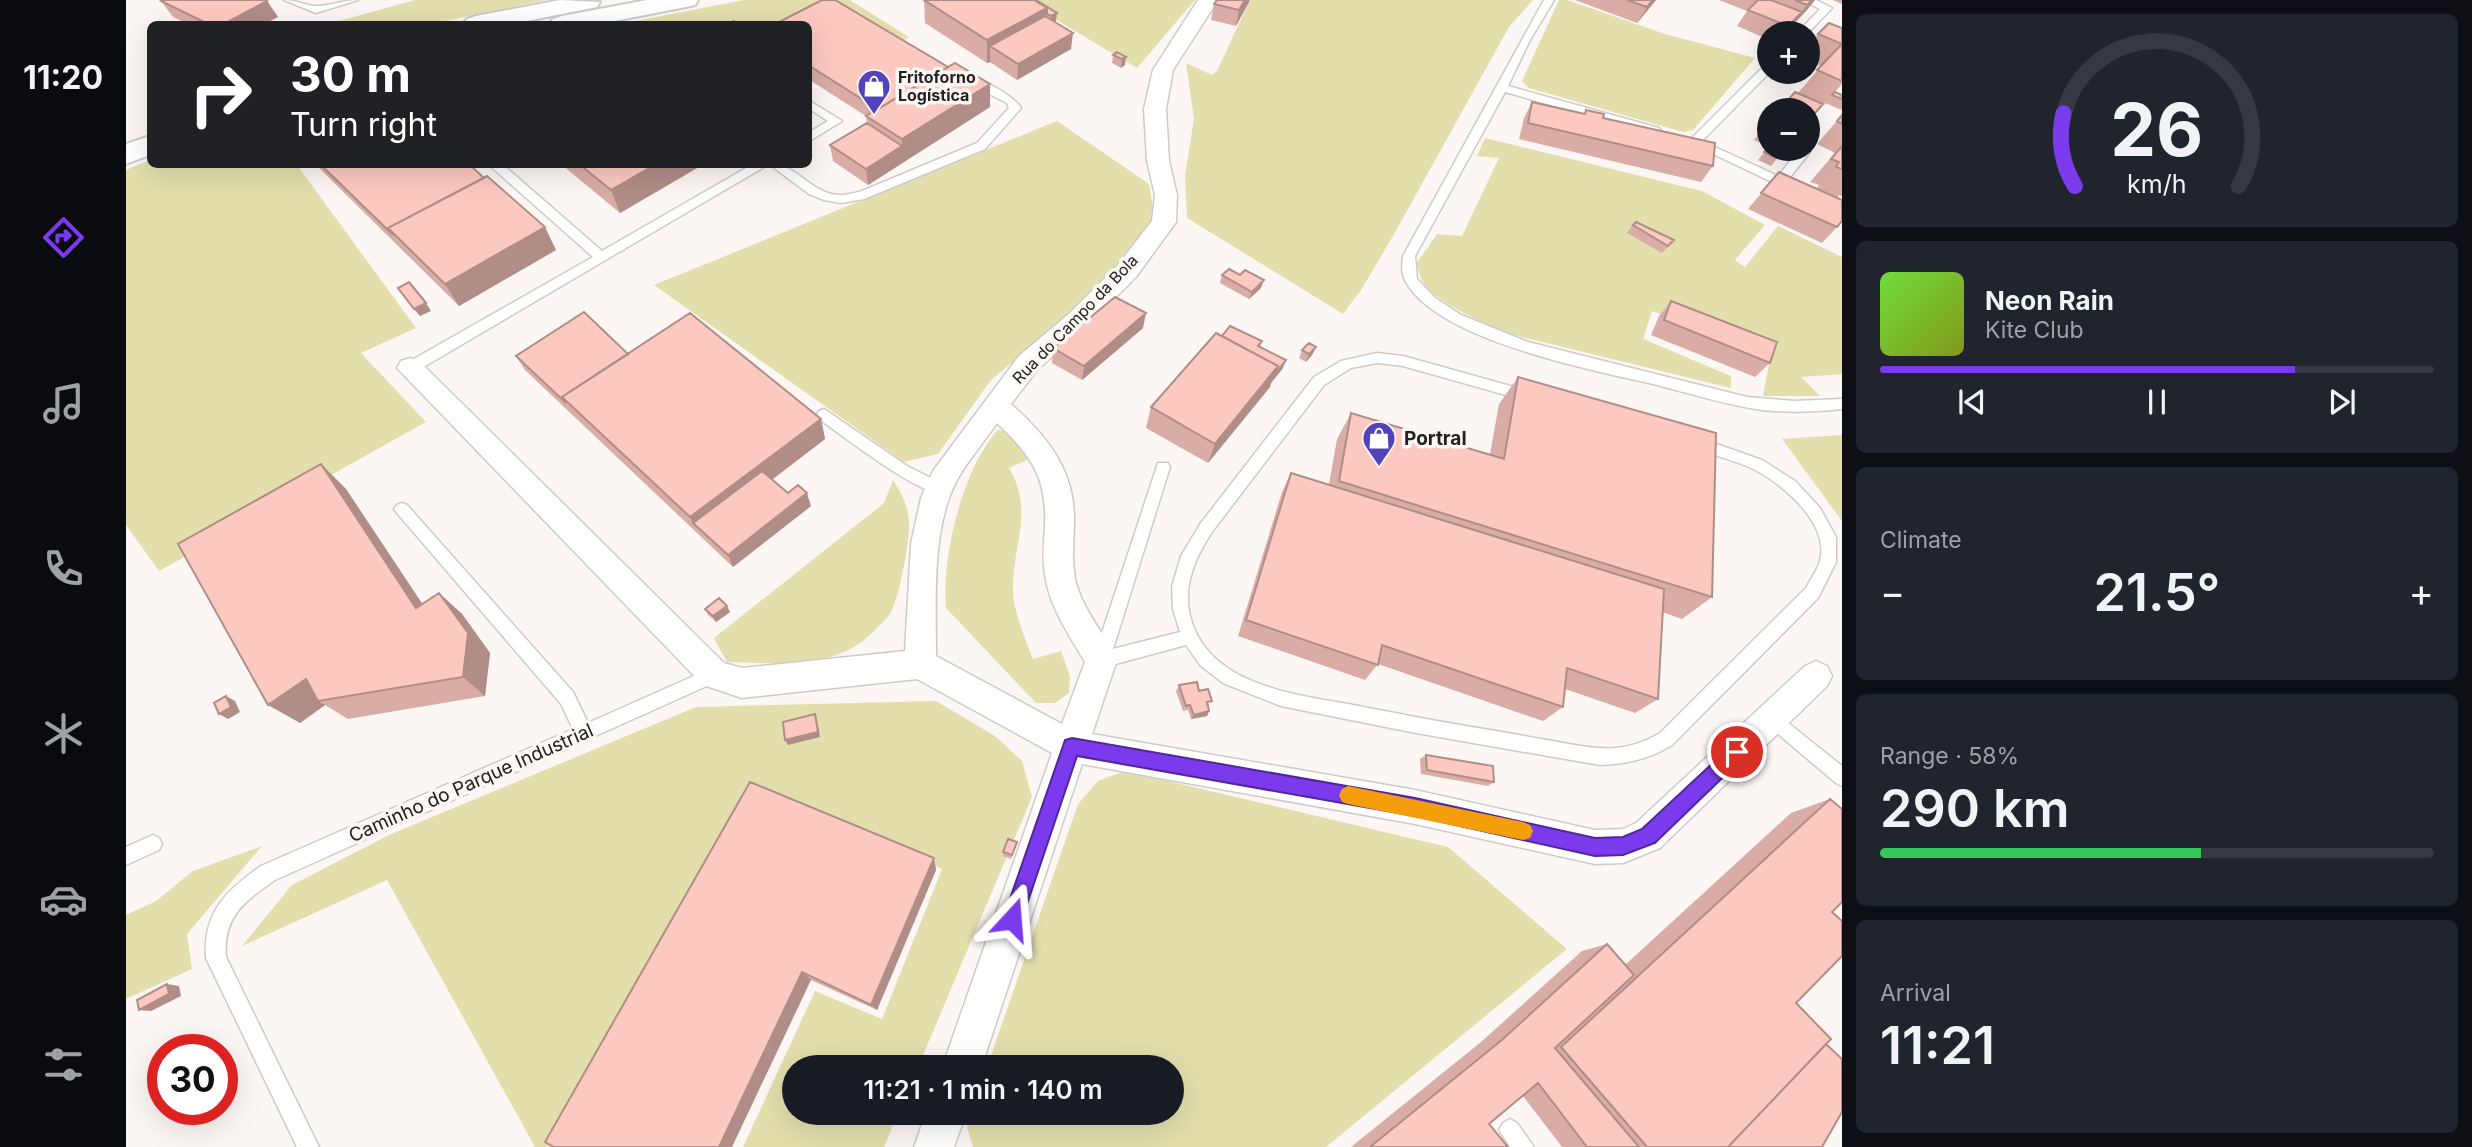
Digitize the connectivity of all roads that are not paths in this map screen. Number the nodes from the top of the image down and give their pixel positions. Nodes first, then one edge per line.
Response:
1 (289, 0) edge
2 (353, 0) edge
3 (597, 0) edge
4 (687, 0) edge
5 (1208, 0) edge
6 (1549, 0) edge
7 (1807, 0) edge
8 (491, 21) edge
9 (578, 21) edge
10 (1817, 21) edge
11 (962, 76) edge
12 (1757, 77) edge
13 (1502, 88) junction
14 (812, 106) edge
15 (147, 125) edge
16 (126, 134) edge
17 (812, 136) edge
18 (1682, 139) junction
19 (147, 146) edge
20 (126, 155) edge
21 (1796, 161) edge
22 (499, 168) edge
23 (756, 168) edge
24 (781, 168) edge
25 (1780, 182) junction
26 (1805, 193) edge
27 (602, 258) junction
28 (410, 368) joint
29 (1842, 404) edge
30 (995, 405) junction
31 (824, 415) dead end
32 (1163, 467) dead end
33 (940, 489) junction
34 (402, 509) dead end
35 (1189, 637) junction
36 (1101, 660) junction
37 (920, 664) junction
38 (715, 675) junction
39 (1816, 676) dead end
40 (1772, 718) junction
41 (584, 733) junction
42 (1072, 746) junction
43 (1842, 777) edge
44 (153, 844) dead end
45 (126, 856) edge
46 (965, 1055) edge
47 (942, 1125) edge
48 (308, 1147) edge
49 (934, 1147) edge

1 - 2 lane
3 - 8 main road
4 - 9 main road
5 - 30 street, Rua do Campo da Bola
6 - 13 lane
7 - 10 lane
11 - 24 lane
12 - 18 lane
13 - 18 lane
13 - 29 lane
14 - 17 lane
15 - 16 main road
18 - 25 lane
19 - 20 main road
21 - 25 lane
22 - 27 lane
23 - 27 lane
25 - 26 lane
27 - 28 lane
28 - 38 street
30 - 33 street, Rua do Campo da Bola
30 - 36 street
31 - 33 lane
32 - 36 lane
33 - 37 street, Rua do Campo da Bola
34 - 41 lane
35 - 35 lane
35 - 36 lane
36 - 42 street
37 - 38 street
37 - 42 street
38 - 41 lane, Caminho do Parque Industrial
39 - 40 street
40 - 42 street
40 - 43 lane
41 - 48 lane, Caminho do Parque Industrial
42 - 46 street
44 - 45 lane
47 - 49 street

